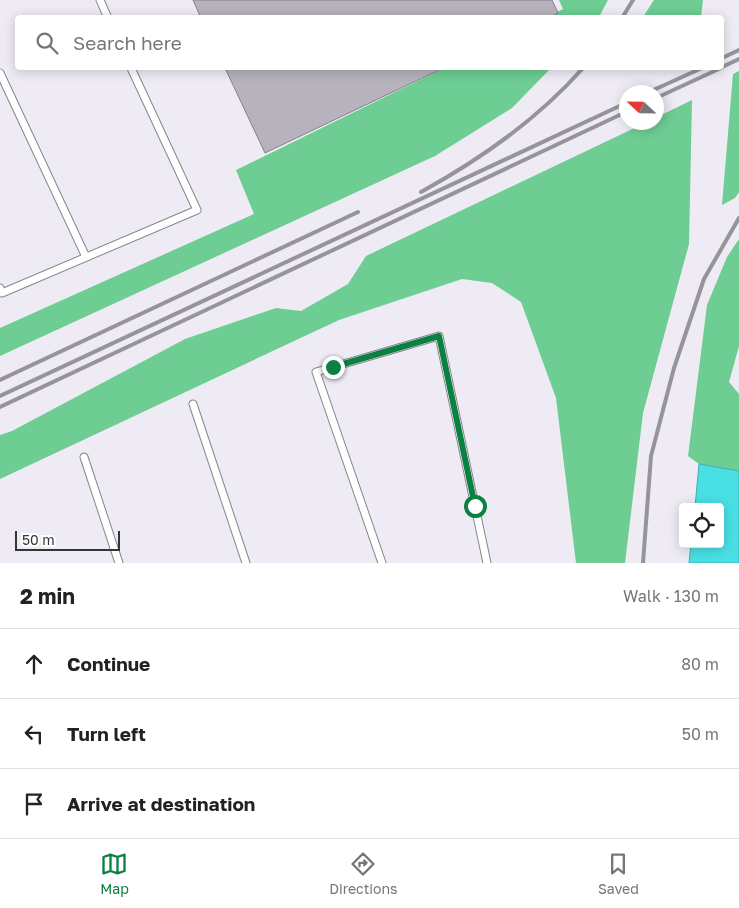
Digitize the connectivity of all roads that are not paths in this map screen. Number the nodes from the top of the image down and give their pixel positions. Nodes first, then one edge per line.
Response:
1 (100, 0) edge
2 (107, 15) edge
3 (132, 70) edge
4 (0, 73) edge
5 (86, 257) junction
6 (0, 288) edge
7 (194, 404) dead end
8 (84, 457) dead end
9 (119, 563) edge
10 (246, 563) edge
11 (382, 563) edge
12 (487, 563) edge

1 - 2 lane
3 - 5 lane
4 - 5 lane
5 - 6 lane
7 - 10 lane
8 - 9 lane
11 - 12 lane

